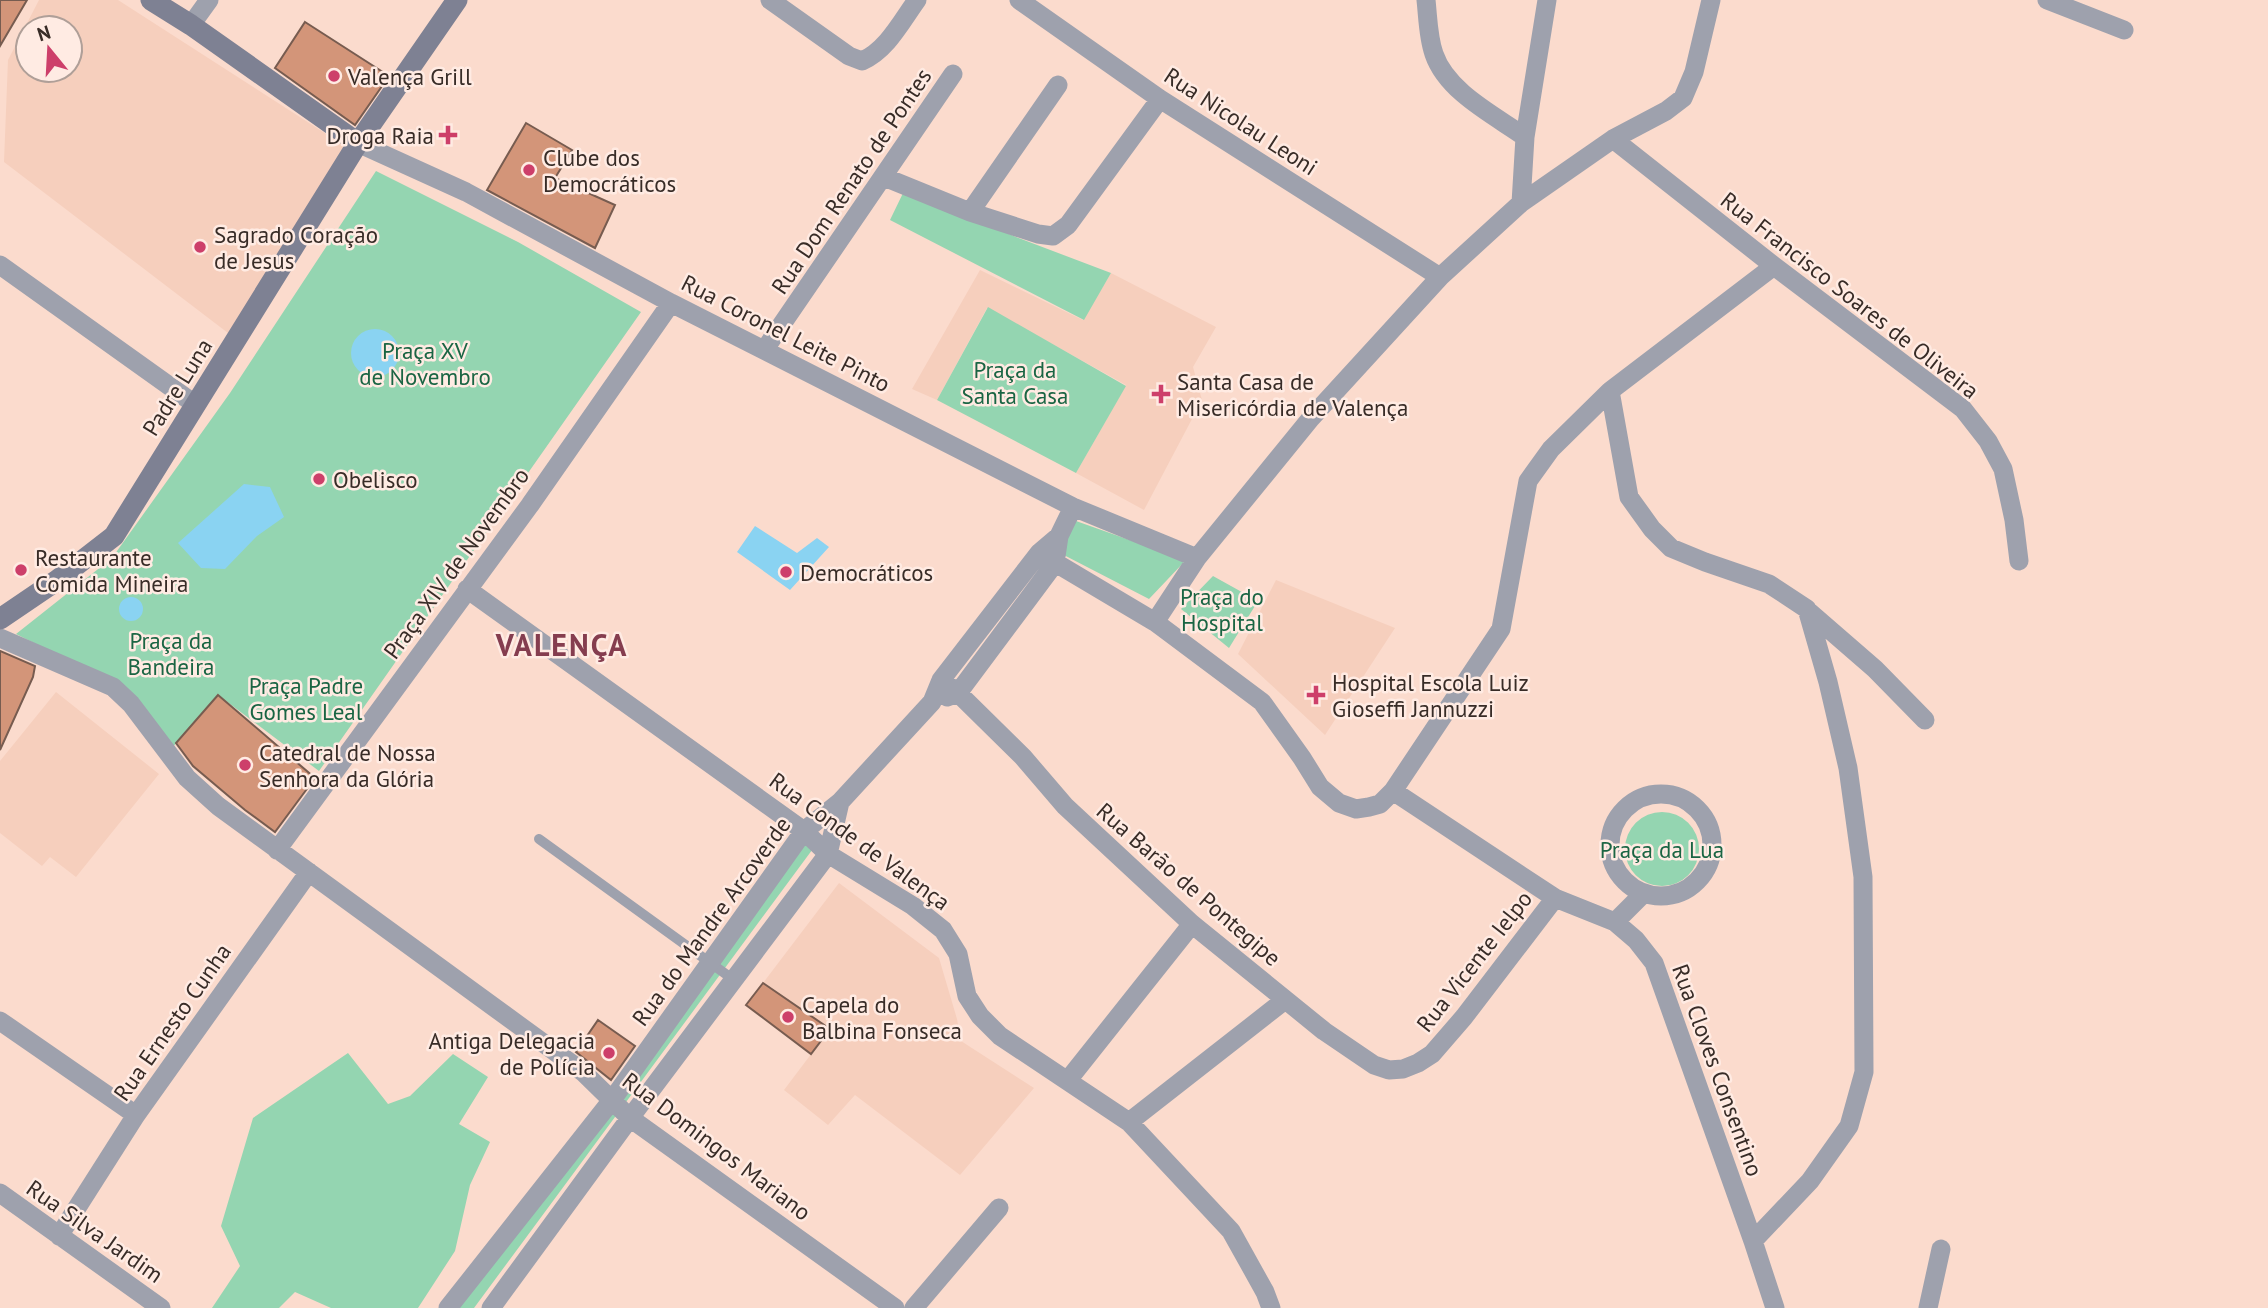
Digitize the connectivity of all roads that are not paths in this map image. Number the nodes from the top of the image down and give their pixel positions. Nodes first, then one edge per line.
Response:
1 (151, 0) edge
2 (209, 0) edge
3 (457, 0) edge
4 (771, 0) edge
5 (917, 0) edge
6 (1019, 0) edge
7 (1426, 0) edge
8 (1547, 0) edge
9 (1711, 0) edge
10 (2047, 0) edge
11 (191, 25) junction
12 (2124, 30) dead end
13 (953, 75) dead end
14 (1058, 85) dead end
15 (1160, 99) junction
16 (1525, 137) junction
17 (1613, 139) junction
18 (358, 143) junction
19 (884, 177) junction
20 (1521, 203) junction
21 (970, 212) junction
22 (0, 265) edge
23 (1774, 266) junction
24 (1440, 277) junction
25 (671, 303) junction
26 (765, 349) junction
27 (1610, 391) junction
28 (196, 405) junction
29 (1073, 507) junction
30 (1047, 558) junction
31 (1197, 558) junction
32 (2019, 561) dead end
33 (467, 589) junction
34 (1807, 609) junction
35 (0, 620) edge
36 (1155, 622) junction
37 (0, 638) edge
38 (941, 680) junction
39 (958, 693) junction
40 (932, 702) junction
41 (1925, 720) dead end
42 (1393, 791) junction
43 (840, 802) junction
44 (804, 831) junction
45 (539, 839) dead end
46 (277, 850) junction
47 (828, 854) junction
48 (309, 872) junction
49 (1643, 894) junction
50 (1555, 898) junction
51 (1615, 922) junction
52 (1192, 924) junction
53 (710, 962) junction
54 (734, 980) junction
55 (1285, 1000) junction
56 (0, 1021) edge
57 (1432, 1054) joint
58 (1068, 1080) junction
59 (612, 1100) junction
60 (136, 1115) junction
61 (630, 1118) junction
62 (1129, 1122) junction
63 (0, 1193) edge
64 (999, 1208) dead end
65 (59, 1236) junction
66 (1754, 1241) junction
67 (1941, 1249) dead end
68 (161, 1308) edge
69 (448, 1308) edge
70 (491, 1308) edge
71 (895, 1308) edge
72 (914, 1308) edge
73 (1271, 1308) edge
74 (1775, 1308) edge
75 (1928, 1308) edge

1 - 11 street
2 - 11 street
3 - 18 street, Padre Luna
4 - 5 street
6 - 15 street, Rua Nicolau Leoni
7 - 16 street
8 - 16 street
9 - 17 street
10 - 12 street
11 - 18 street
13 - 19 street, Rua Dom Renato de Pontes
14 - 21 street
15 - 21 street
15 - 24 street, Rua Nicolau Leoni
16 - 20 street
17 - 20 street
17 - 23 street, Rua Francisco Soares de Oliveira
18 - 25 street, Rua Coronel Leite Pinto
18 - 28 street, Padre Luna
19 - 21 street
19 - 26 street, Rua Dom Renato de Pontes
20 - 24 street
22 - 28 street
23 - 27 street
23 - 32 street, Rua Francisco Soares de Oliveira
24 - 31 street
25 - 26 street, Rua Coronel Leite Pinto
25 - 33 street, Praça XIV de Novembro
26 - 29 street, Rua Coronel Leite Pinto
27 - 34 street
27 - 42 street
28 - 35 street, Padre Luna
29 - 30 street, Rua do Mandre Arcoverde
29 - 31 street, Rua Coronel Leite Pinto
30 - 36 street
30 - 38 street, Rua do Mandre Arcoverde
30 - 39 street, Rua do Mandre Arcoverde
31 - 36 street
33 - 44 street, Rua Conde de Valença
33 - 46 street, Praça XIV de Novembro
34 - 41 street
34 - 66 street
36 - 42 street
37 - 46 street
38 - 39 street, Rua Barão de Pontegipe
38 - 40 street, Rua do Mandre Arcoverde
39 - 40 street, Rua do Mandre Arcoverde
39 - 52 street, Rua Barão de Pontegipe
40 - 43 street, Rua do Mandre Arcoverde
42 - 50 street, Rua Cloves Consentino
43 - 44 street, Rua do Mandre Arcoverde
43 - 47 street, Rua do Mandre Arcoverde
44 - 47 street, Rua Conde de Valença
44 - 53 street, Rua do Mandre Arcoverde
45 - 53 lane
46 - 48 street
47 - 54 street, Rua do Mandre Arcoverde
47 - 58 street, Rua Conde de Valença
48 - 59 street, Rua Domingos Mariano
48 - 60 street, Rua Ernesto Cunha
49 - 49 street
49 - 51 street
50 - 51 street, Rua Cloves Consentino
50 - 57 street, Rua Vicente Ielpo
51 - 66 street, Rua Cloves Consentino
52 - 55 street, Rua Barão de Pontegipe
52 - 58 street
53 - 54 lane
53 - 59 street, Rua do Mandre Arcoverde
54 - 61 street, Rua do Mandre Arcoverde
55 - 57 street, Rua Barão de Pontegipe
55 - 62 street
56 - 60 street
58 - 62 street, Rua Conde de Valença
59 - 61 street, Rua Domingos Mariano
59 - 69 street, Rua do Mandre Arcoverde
60 - 65 street, Rua Ernesto Cunha
61 - 70 street, Rua do Mandre Arcoverde
61 - 71 street, Rua Domingos Mariano
62 - 73 street, Rua Conde de Valença
63 - 65 street, Rua Silva Jardim
64 - 72 street
65 - 68 street, Rua Silva Jardim
66 - 74 street, Rua Cloves Consentino
67 - 75 street

